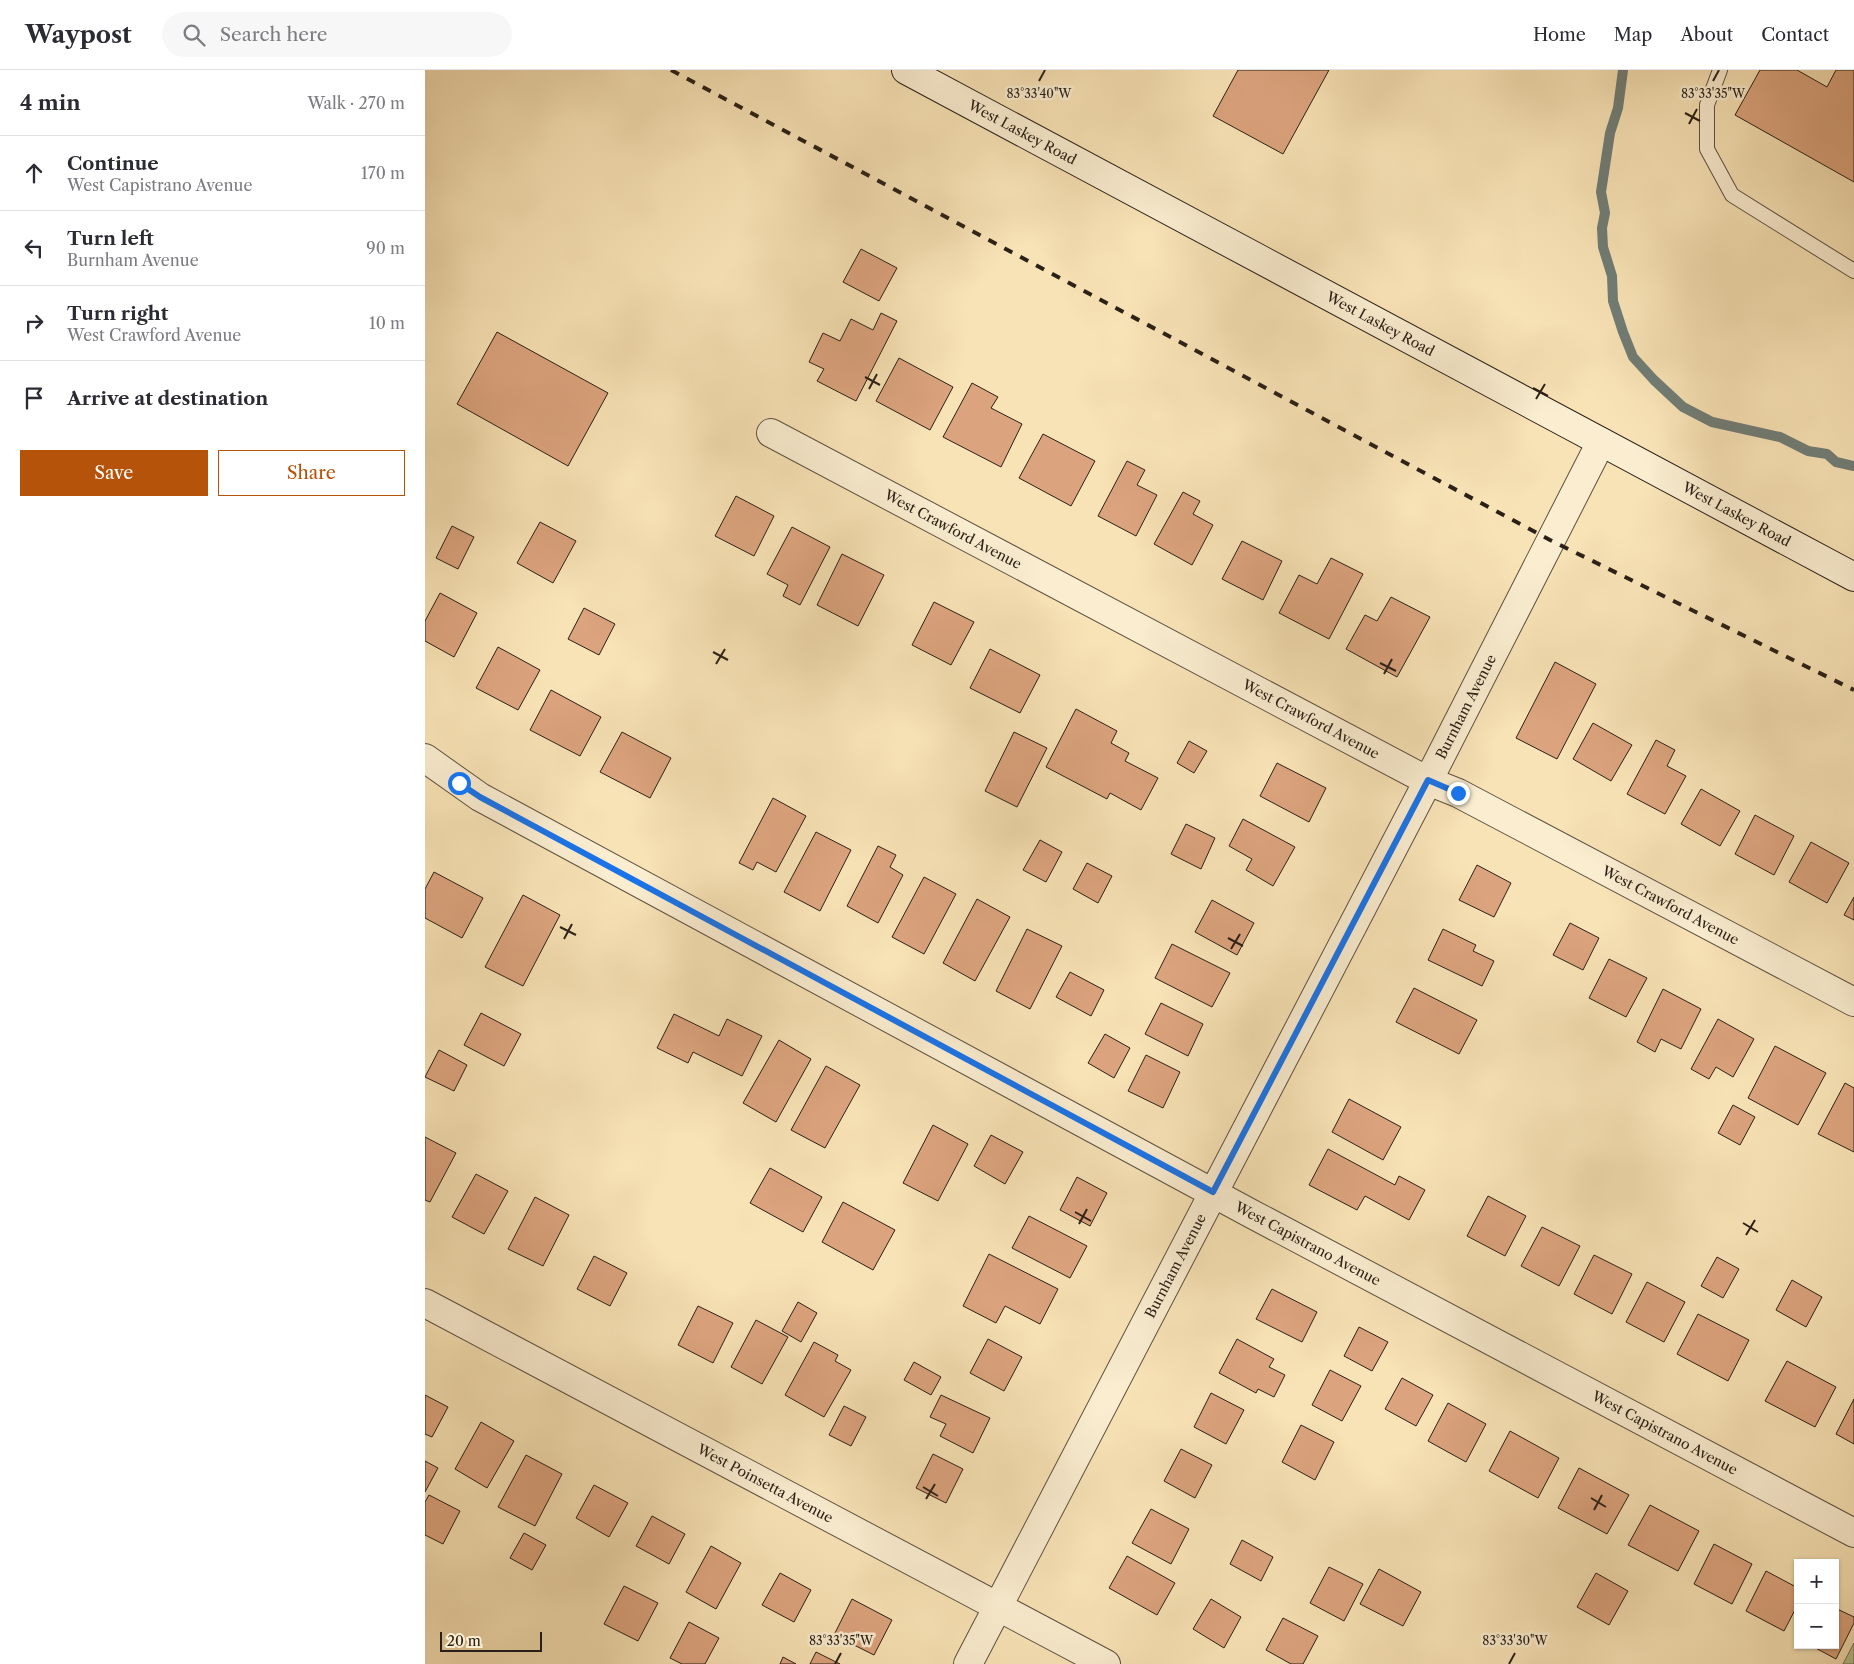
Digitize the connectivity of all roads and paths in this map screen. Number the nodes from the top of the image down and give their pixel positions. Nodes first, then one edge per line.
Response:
1 (906, 70) edge
2 (1720, 70) edge
3 (1854, 271) edge
4 (771, 433) dead end
5 (1601, 442) junction
6 (1854, 577) edge
7 (425, 758) edge
8 (1428, 780) junction
9 (1854, 1002) edge
10 (1213, 1192) junction
11 (425, 1303) edge
12 (1854, 1533) edge
13 (998, 1606) junction
14 (968, 1664) edge
15 (1106, 1664) edge

1 - 5 street, West Laskey Road
2 - 3 lane
4 - 8 street, West Crawford Avenue
5 - 6 street, West Laskey Road
5 - 8 street, Burnham Avenue
7 - 10 street, West Capistrano Avenue
8 - 9 street, West Crawford Avenue
8 - 10 street, Burnham Avenue
10 - 12 street, West Capistrano Avenue
10 - 13 street, Burnham Avenue
11 - 13 street, West Poinsetta Avenue
13 - 14 street, Burnham Avenue
13 - 15 street, West Poinsetta Avenue

